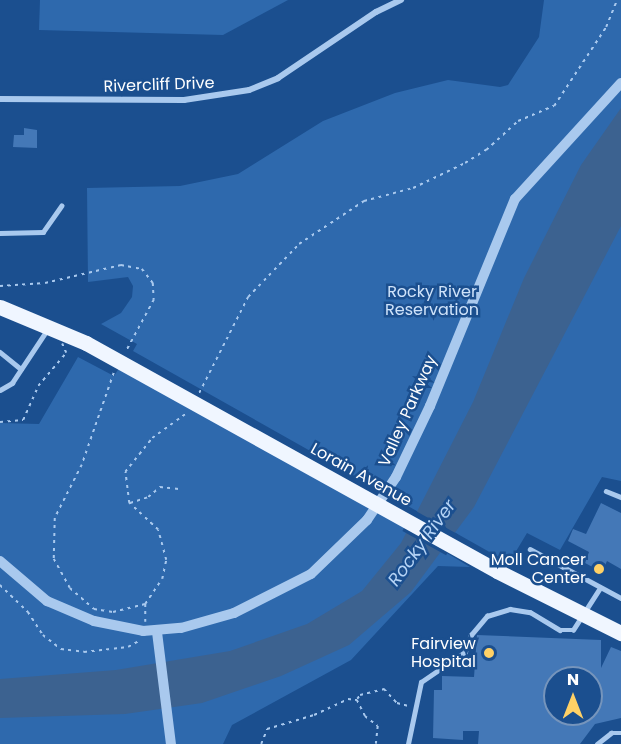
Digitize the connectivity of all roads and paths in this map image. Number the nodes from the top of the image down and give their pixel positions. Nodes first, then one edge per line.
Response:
1 (401, 0) edge
2 (617, 0) edge
3 (621, 83) edge
4 (0, 99) edge
5 (61, 206) dead end
6 (0, 233) edge
7 (0, 286) edge
8 (0, 307) edge
9 (49, 326) junction
10 (60, 348) dead end
11 (126, 351) dead end
12 (0, 352) edge
13 (21, 369) junction
14 (116, 369) dead end
15 (0, 390) edge
16 (196, 398) dead end
17 (191, 407) dead end
18 (0, 422) edge
19 (179, 489) dead end
20 (606, 491) dead end
21 (621, 498) edge
22 (129, 503) junction
23 (530, 549) dead end
24 (0, 561) edge
25 (0, 585) edge
26 (600, 588) junction
27 (621, 598) edge
28 (146, 604) junction
29 (585, 615) junction
30 (145, 625) dead end
31 (157, 632) junction
32 (621, 633) edge
33 (140, 640) dead end
34 (357, 700) junction
35 (416, 707) junction
36 (621, 734) edge
37 (171, 744) edge
38 (261, 744) edge
39 (376, 744) edge
40 (408, 744) edge
41 (597, 744) edge

1 - 4 street, Rivercliff Drive
2 - 16 path
3 - 31 street, Valley Parkway
5 - 6 lane
7 - 11 path
8 - 9 main road, Lorain Avenue
9 - 13 lane
9 - 29 main road, Lorain Avenue, bridge
10 - 18 path
12 - 13 lane
13 - 15 lane
14 - 28 path
17 - 22 path
19 - 22 path
20 - 21 lane
22 - 28 path
23 - 26 lane
24 - 31 street, Valley Parkway
25 - 33 path
26 - 27 lane
26 - 29 lane
28 - 30 path
29 - 32 main road, Lorain Avenue
29 - 35 lane
31 - 37 street
34 - 35 path
34 - 38 path
34 - 39 path
35 - 40 lane
36 - 41 lane

